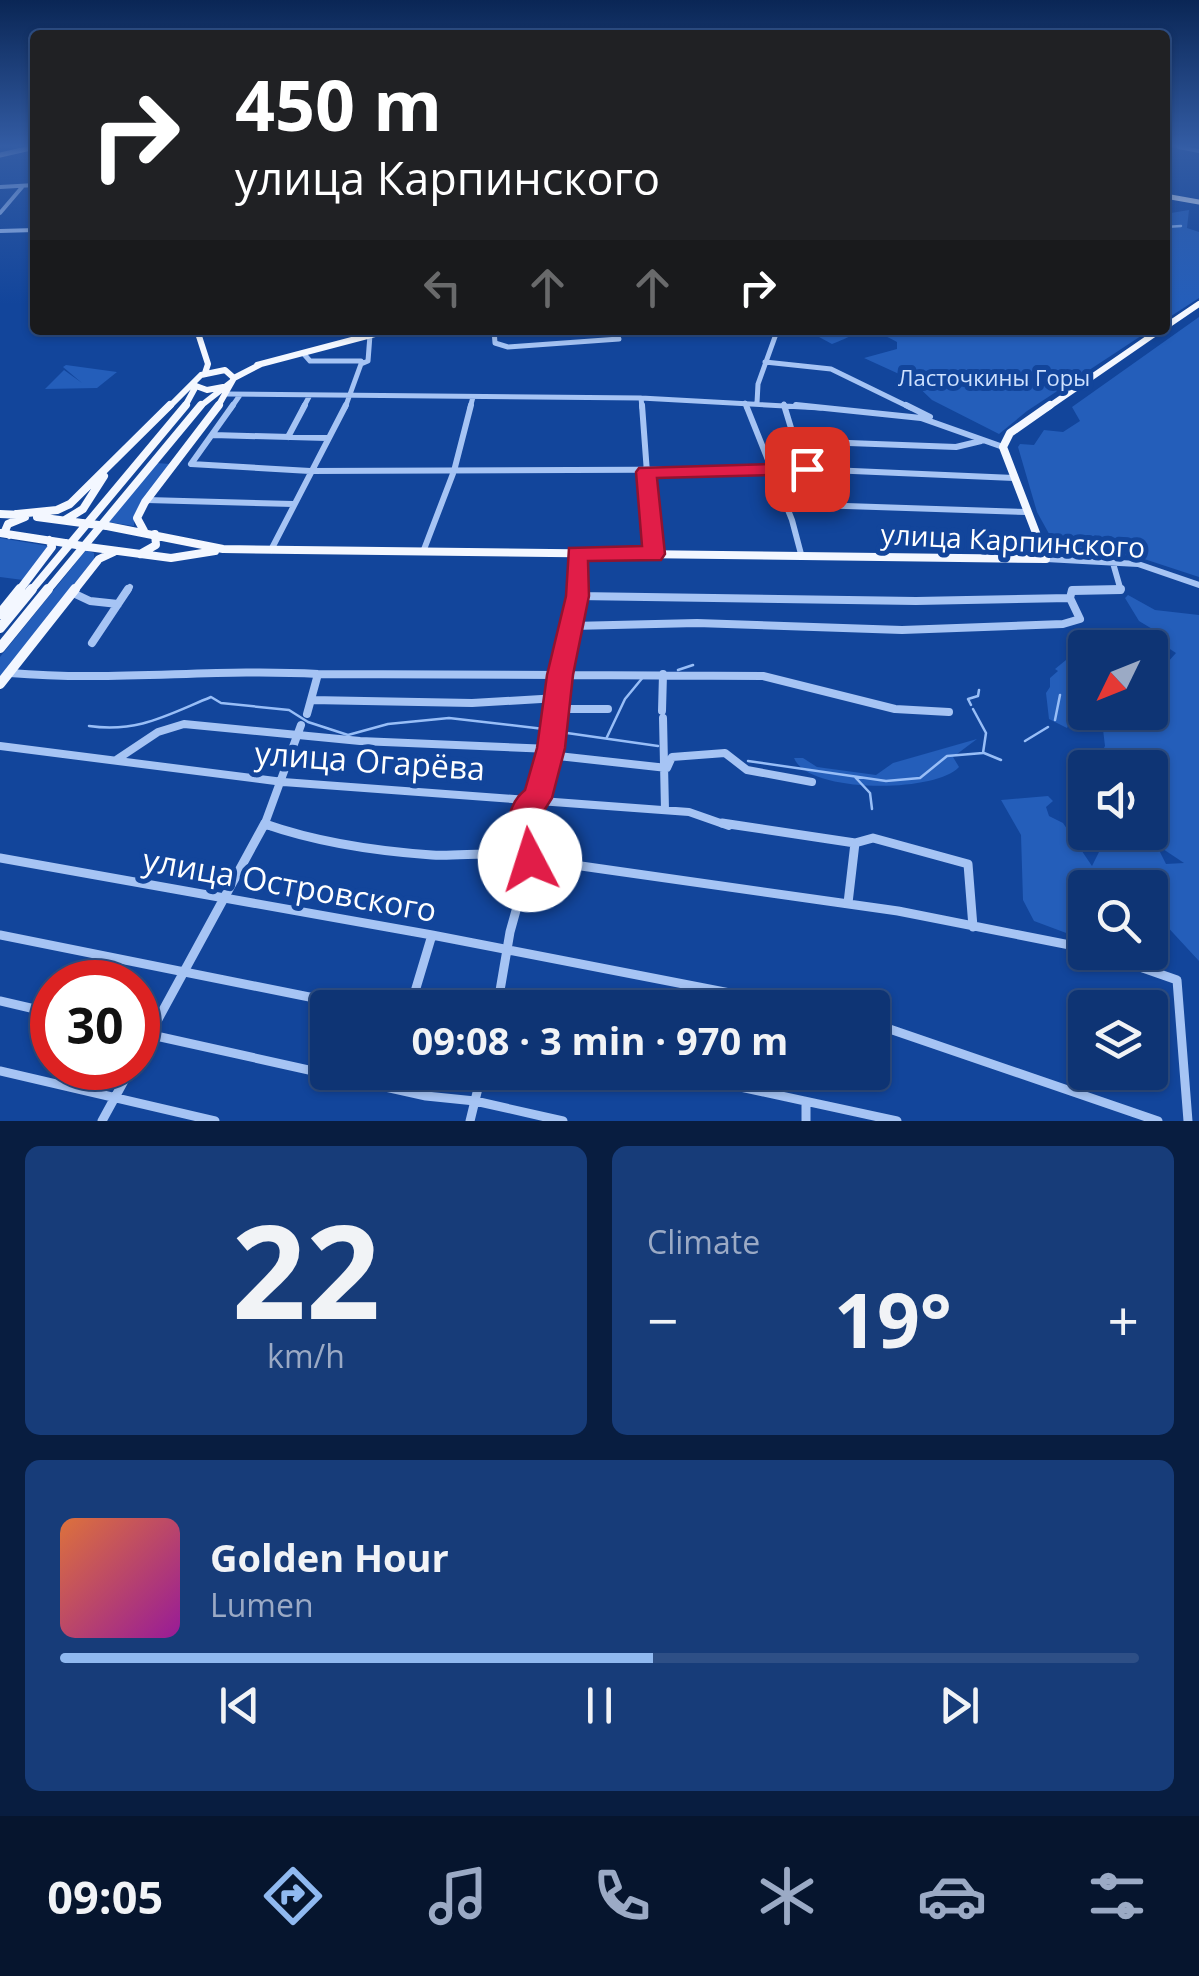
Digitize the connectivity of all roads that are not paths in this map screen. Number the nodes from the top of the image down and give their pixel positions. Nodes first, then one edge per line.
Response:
1 (30, 230) edge
2 (0, 232) edge
3 (1199, 304) edge
4 (1170, 323) edge
5 (198, 335) edge
6 (370, 335) joint
7 (494, 335) edge
8 (776, 335) edge
9 (1152, 335) edge
10 (620, 340) dead end
11 (303, 353) junction
12 (361, 360) dead end
13 (765, 362) junction
14 (206, 368) junction
15 (230, 376) junction
16 (195, 384) junction
17 (227, 394) junction
18 (240, 395) junction
19 (310, 396) junction
20 (350, 396) junction
21 (474, 397) junction
22 (640, 398) junction
23 (745, 403) junction
24 (757, 403) junction
25 (784, 404) junction
26 (940, 422) junction
27 (212, 435) junction
28 (288, 437) junction
29 (326, 438) junction
30 (982, 440) junction
31 (1003, 447) junction
32 (112, 463) junction
33 (772, 470) junction
34 (310, 471) junction
35 (454, 471) junction
36 (646, 472) junction
37 (1014, 478) junction
38 (147, 500) junction
39 (293, 504) junction
40 (786, 504) junction
41 (1027, 512) junction
42 (0, 514) edge
43 (22, 515) junction
44 (63, 520) junction
45 (102, 527) junction
46 (150, 533) junction
47 (4, 534) edge
48 (49, 540) junction
49 (65, 543) joint
50 (223, 550) junction
51 (270, 550) junction
52 (94, 551) junction
53 (424, 552) junction
54 (577, 554) junction
55 (654, 554) junction
56 (801, 554) junction
57 (132, 555) junction
58 (1046, 559) junction
59 (1112, 563) junction
60 (1199, 585) edge
61 (130, 588) dead end
62 (72, 593) junction
63 (578, 596) junction
64 (1070, 598) junction
65 (119, 604) junction
66 (0, 614) edge
67 (572, 626) junction
68 (0, 628) edge
69 (92, 643) dead end
70 (0, 648) edge
71 (9, 673) junction
72 (318, 674) junction
73 (663, 674) junction
74 (560, 675) junction
75 (0, 684) edge
76 (558, 698) junction
77 (311, 700) junction
78 (557, 709) junction
79 (608, 709) dead end
80 (949, 712) dead end
81 (307, 714) dead end
82 (302, 725) dead end
83 (298, 735) junction
84 (0, 746) edge
85 (550, 752) junction
86 (116, 760) junction
87 (667, 768) junction
88 (283, 782) junction
89 (812, 782) dead end
90 (537, 798) junction
91 (666, 810) junction
92 (265, 824) junction
93 (855, 843) junction
94 (528, 854) junction
95 (0, 858) edge
96 (222, 898) junction
97 (848, 904) junction
98 (973, 927) junction
99 (0, 935) edge
100 (432, 935) junction
101 (1068, 945) edge
102 (509, 950) junction
103 (1148, 970) edge
104 (183, 974) junction
105 (415, 990) edge
106 (501, 990) edge
107 (715, 990) edge
108 (310, 998) edge
109 (0, 1001) edge
110 (30, 1008) edge
111 (160, 1008) edge
112 (890, 1029) edge
113 (160, 1038) edge
114 (0, 1071) edge
115 (119, 1090) edge
116 (478, 1090) edge
117 (749, 1090) edge
118 (114, 1098) junction
119 (475, 1101) junction
120 (806, 1103) junction
121 (102, 1121) edge
122 (215, 1121) edge
123 (470, 1121) edge
124 (563, 1121) edge
125 (806, 1121) edge
126 (896, 1121) edge
127 (1158, 1121) edge
128 (1188, 1121) edge

1 - 2 street
3 - 4 main road
5 - 14 main road
6 - 11 main road
6 - 20 street
7 - 10 street
8 - 13 street
9 - 31 main road
11 - 12 street
11 - 15 main road
13 - 24 street
13 - 26 street
14 - 15 main road
14 - 16 main road
15 - 16 main road
15 - 17 main road
15 - 45 main road
16 - 32 main road
16 - 68 main road
17 - 18 street
17 - 38 main road
18 - 19 street
18 - 27 street
19 - 20 street
19 - 28 street
20 - 21 street
20 - 29 street
21 - 22 street
21 - 35 street
22 - 23 street
22 - 36 street
23 - 24 street
23 - 33 street
24 - 25 street
25 - 26 street
25 - 30 street
26 - 30 street
27 - 28 street
27 - 34 street
28 - 29 street
29 - 34 street
30 - 31 street
31 - 37 main road
32 - 43 main road
32 - 44 main road
33 - 36 street
33 - 37 street
33 - 40 street
34 - 35 street
34 - 39 street
35 - 36 street
35 - 53 street
36 - 55 street
37 - 41 main road
38 - 39 street
38 - 46 main road
39 - 51 street
40 - 41 street
40 - 56 street
41 - 58 main road
42 - 43 main road, улица Карпинского
43 - 44 main road, улица Карпинского
43 - 47 main road
44 - 45 main road, улица Карпинского, bridge
45 - 46 main road, улица Карпинского
45 - 70 main road
46 - 50 main road, улица Карпинского
46 - 57 main road
47 - 48 main road
48 - 49 main road
48 - 66 main road
49 - 52 main road, bridge
50 - 51 main road, улица Карпинского
50 - 57 main road, улица Карпинского
51 - 53 main road, улица Карпинского
52 - 57 main road, улица Карпинского
52 - 62 main road
53 - 54 main road, улица Карпинского
54 - 55 main road, улица Карпинского
54 - 63 street
55 - 56 main road, улица Карпинского
56 - 58 main road, улица Карпинского
58 - 59 street, улица Карпинского
59 - 60 street, улица Карпинского
59 - 64 street
61 - 65 street
62 - 65 street
62 - 71 main road
63 - 64 street
63 - 67 street
64 - 67 street
65 - 69 street
67 - 74 street
71 - 72 street
71 - 75 main road
72 - 74 street
72 - 77 street
73 - 74 street
73 - 80 street
73 - 87 street
74 - 76 street
76 - 77 street
76 - 78 street
77 - 81 street
78 - 79 street
78 - 85 street
82 - 83 street
83 - 85 street
83 - 86 street
83 - 88 street
84 - 86 street, улица Огарёва
85 - 87 street
85 - 90 street
86 - 88 street, улица Огарёва
87 - 89 street
87 - 91 street
88 - 90 street, улица Огарёва
88 - 92 street
90 - 91 street, улица Огарёва
90 - 94 street
91 - 93 street, улица Огарёва
92 - 94 street
92 - 96 street
93 - 97 street
93 - 98 street, улица Огарёва
94 - 97 street
94 - 102 street
95 - 96 street, улица Островского
96 - 100 street, улица Островского
96 - 104 street
97 - 98 street
98 - 101 street
99 - 104 street
100 - 102 street, улица Островского
100 - 105 street
102 - 106 street
102 - 107 street, улица Островского
103 - 128 street
104 - 108 street
104 - 111 street
109 - 110 street
112 - 127 street
113 - 119 street
114 - 118 street
115 - 118 street
116 - 119 street
117 - 120 street
118 - 121 street
118 - 122 street
119 - 123 street
119 - 124 street
120 - 125 street
120 - 126 street

